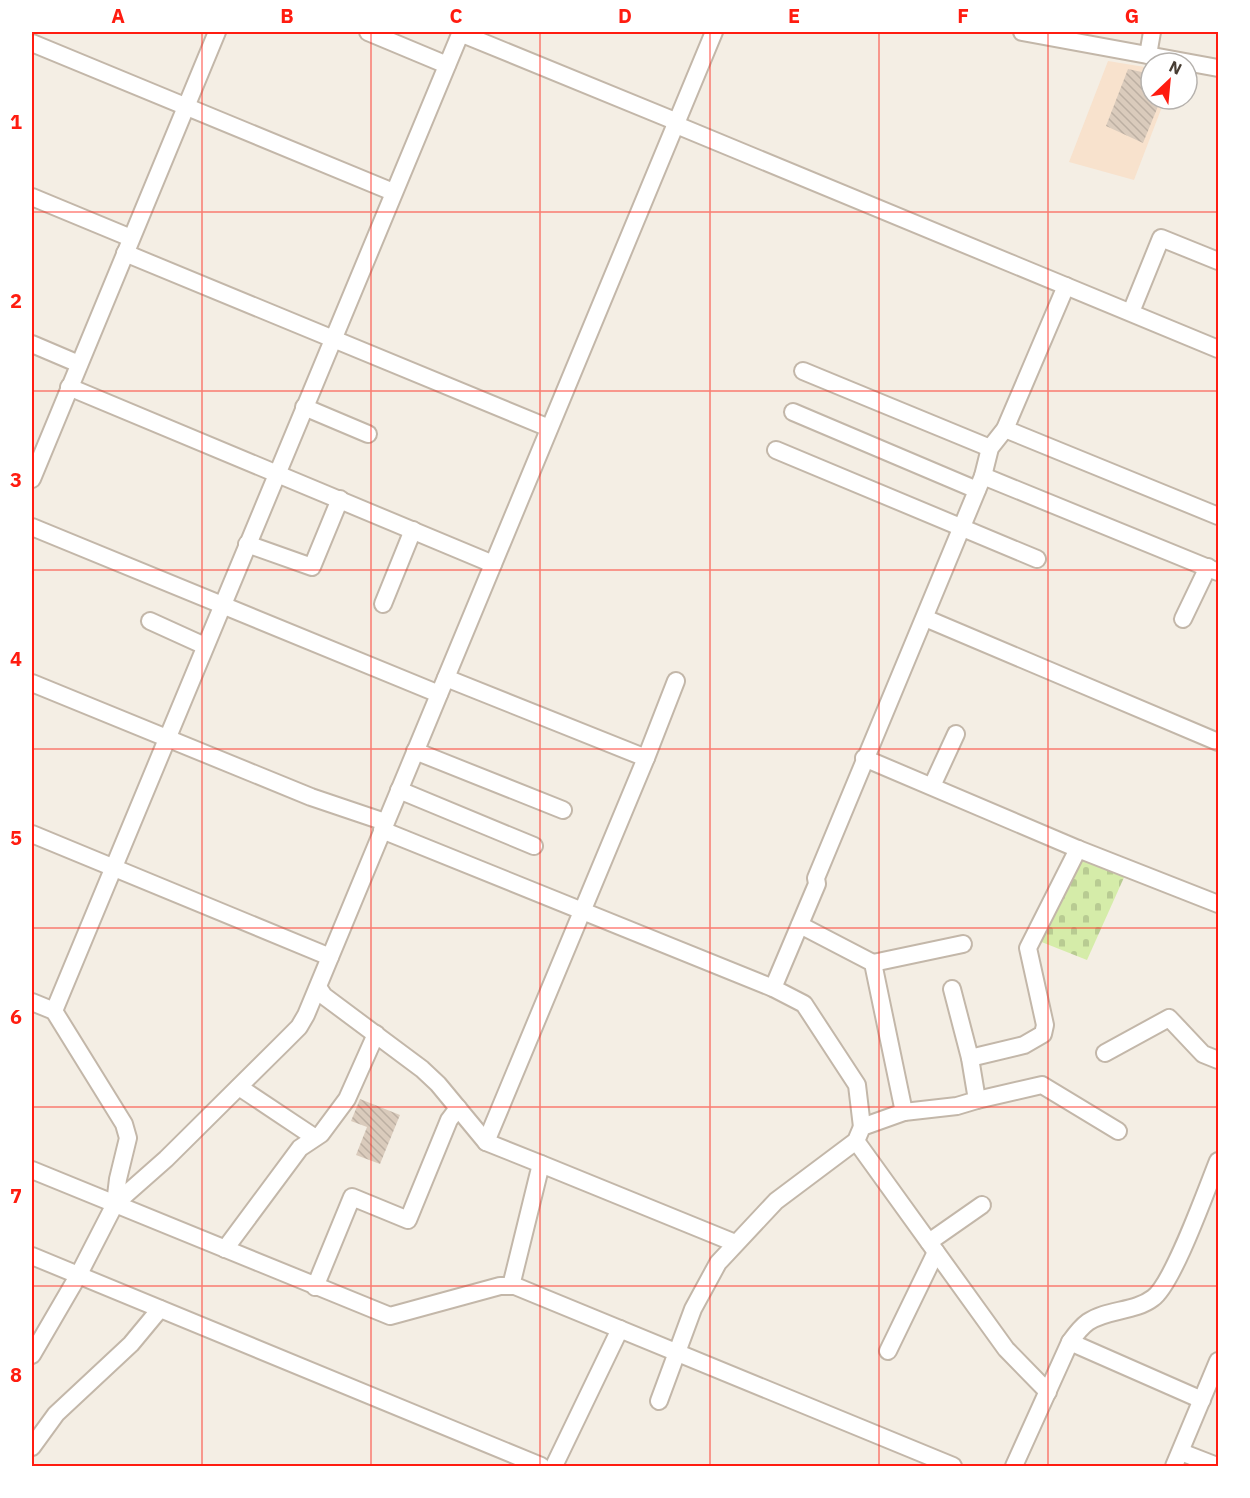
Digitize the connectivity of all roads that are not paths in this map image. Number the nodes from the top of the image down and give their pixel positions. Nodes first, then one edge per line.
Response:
1 (33, 32) edge
2 (217, 32) edge
3 (368, 32) edge
4 (460, 32) edge
5 (714, 32) edge
6 (1022, 32) edge
7 (1152, 32) edge
8 (1046, 34) edge
9 (32, 36) edge
10 (32, 43) edge
11 (1149, 51) edge
12 (1139, 53) edge
13 (1199, 64) edge
14 (447, 65) junction
15 (1218, 68) edge
16 (187, 106) junction
17 (675, 123) junction
18 (393, 192) junction
19 (32, 197) edge
20 (128, 246) junction
21 (1218, 261) edge
22 (1065, 286) junction
23 (1131, 312) junction
24 (332, 338) junction
25 (32, 345) edge
26 (1218, 349) edge
27 (79, 364) junction
28 (803, 371) dead end
29 (69, 387) junction
30 (304, 407) junction
31 (793, 412) dead end
32 (549, 428) junction
33 (1005, 429) junction
34 (368, 434) dead end
35 (990, 448) junction
36 (776, 450) dead end
37 (277, 473) junction
38 (32, 479) edge
39 (980, 483) junction
40 (340, 499) junction
41 (1218, 516) edge
42 (961, 526) junction
43 (32, 527) edge
44 (413, 530) junction
45 (247, 544) junction
46 (1037, 559) dead end
47 (493, 564) junction
48 (1213, 570) edge
49 (222, 604) junction
50 (383, 604) dead end
51 (925, 618) junction
52 (1183, 619) dead end
53 (150, 621) dead end
54 (205, 646) junction
55 (676, 681) dead end
56 (32, 683) edge
57 (442, 686) junction
58 (956, 734) dead end
59 (167, 738) junction
60 (1218, 742) edge
61 (416, 750) junction
62 (646, 758) junction
63 (864, 758) junction
64 (932, 786) junction
65 (399, 790) junction
66 (563, 810) dead end
67 (384, 826) junction
68 (32, 834) edge
69 (534, 846) dead end
70 (1078, 849) junction
71 (113, 868) junction
72 (1218, 904) edge
73 (581, 912) junction
74 (800, 925) junction
75 (963, 944) dead end
76 (330, 957) junction
77 (873, 963) junction
78 (318, 987) junction
79 (773, 988) junction
80 (952, 989) dead end
81 (32, 1002) edge
82 (54, 1011) junction
83 (376, 1034) junction
84 (1105, 1053) dead end
85 (970, 1058) junction
86 (1218, 1060) edge
87 (239, 1087) junction
88 (977, 1100) junction
89 (458, 1108) junction
90 (904, 1112) junction
91 (1118, 1131) dead end
92 (859, 1134) junction
93 (314, 1137) junction
94 (486, 1142) junction
95 (1218, 1161) edge
96 (541, 1164) junction
97 (32, 1170) edge
98 (116, 1204) junction
99 (982, 1205) dead end
100 (735, 1244) junction
101 (932, 1247) junction
102 (225, 1249) junction
103 (32, 1256) edge
104 (78, 1276) junction
105 (511, 1286) junction
106 (315, 1287) junction
107 (160, 1309) junction
108 (620, 1329) junction
109 (1070, 1342) junction
110 (888, 1351) dead end
111 (678, 1353) junction
112 (32, 1355) edge
113 (1218, 1361) edge
114 (1048, 1392) junction
115 (1202, 1400) junction
116 (659, 1401) dead end
117 (32, 1447) edge
118 (1178, 1459) edge
119 (541, 1467) edge
120 (554, 1467) edge
121 (953, 1467) edge
122 (1014, 1467) edge
123 (1217, 1467) edge

1 - 9 street
2 - 16 street
3 - 14 street
4 - 14 street
4 - 17 street
5 - 17 street
6 - 8 street
7 - 11 street
8 - 12 street
10 - 16 street
13 - 15 street
14 - 18 street
16 - 18 street
16 - 20 street
17 - 22 street
17 - 32 street
18 - 24 street
19 - 20 street
20 - 24 street
20 - 27 street
21 - 23 street
22 - 23 street
22 - 33 street
23 - 26 street
24 - 30 street
24 - 32 street
25 - 27 street
27 - 29 street
28 - 35 street
29 - 37 street
29 - 38 street
30 - 34 street
30 - 37 street
31 - 39 street
32 - 47 street
33 - 35 street
33 - 41 street
35 - 39 street
36 - 42 street
37 - 40 street
37 - 45 street
39 - 42 street
39 - 48 street
40 - 44 street
40 - 45 street
42 - 46 street
42 - 51 street
43 - 49 street
44 - 47 street
44 - 50 street
45 - 49 street
47 - 57 street
48 - 52 street
49 - 54 street
49 - 57 street
51 - 60 street
51 - 63 street
53 - 54 street
54 - 59 street
55 - 62 street
56 - 59 street
57 - 61 street
57 - 62 street
58 - 64 street
59 - 67 street
59 - 71 street
61 - 65 street
61 - 66 street
62 - 73 street
63 - 64 street
63 - 74 street
64 - 70 street
65 - 67 street
65 - 69 street
67 - 73 street
67 - 76 street
68 - 71 street
70 - 72 street
70 - 85 street
71 - 76 street
71 - 82 street
73 - 79 street
73 - 94 street
74 - 77 street
74 - 79 street
75 - 77 street
76 - 78 street
77 - 90 street
78 - 83 street
78 - 87 street
79 - 92 street
80 - 85 street
81 - 82 street
82 - 98 street
83 - 89 street
83 - 93 street
84 - 86 street
85 - 88 street
87 - 93 street
87 - 98 street
88 - 90 street
88 - 91 street
89 - 94 street
89 - 106 street
90 - 92 street
92 - 100 street
92 - 101 street
93 - 102 street
94 - 96 street
95 - 109 street
96 - 100 street
96 - 105 street
97 - 98 street
98 - 102 street
98 - 104 street
99 - 101 street
100 - 111 street
101 - 110 street
101 - 114 street
102 - 106 street
103 - 104 street
104 - 107 street
104 - 112 street
105 - 106 street
105 - 108 street
107 - 117 street
107 - 119 street
108 - 111 street
108 - 120 street
109 - 114 street
109 - 115 street
111 - 116 street
111 - 121 street
113 - 115 street
114 - 122 street
115 - 118 street
118 - 123 street

